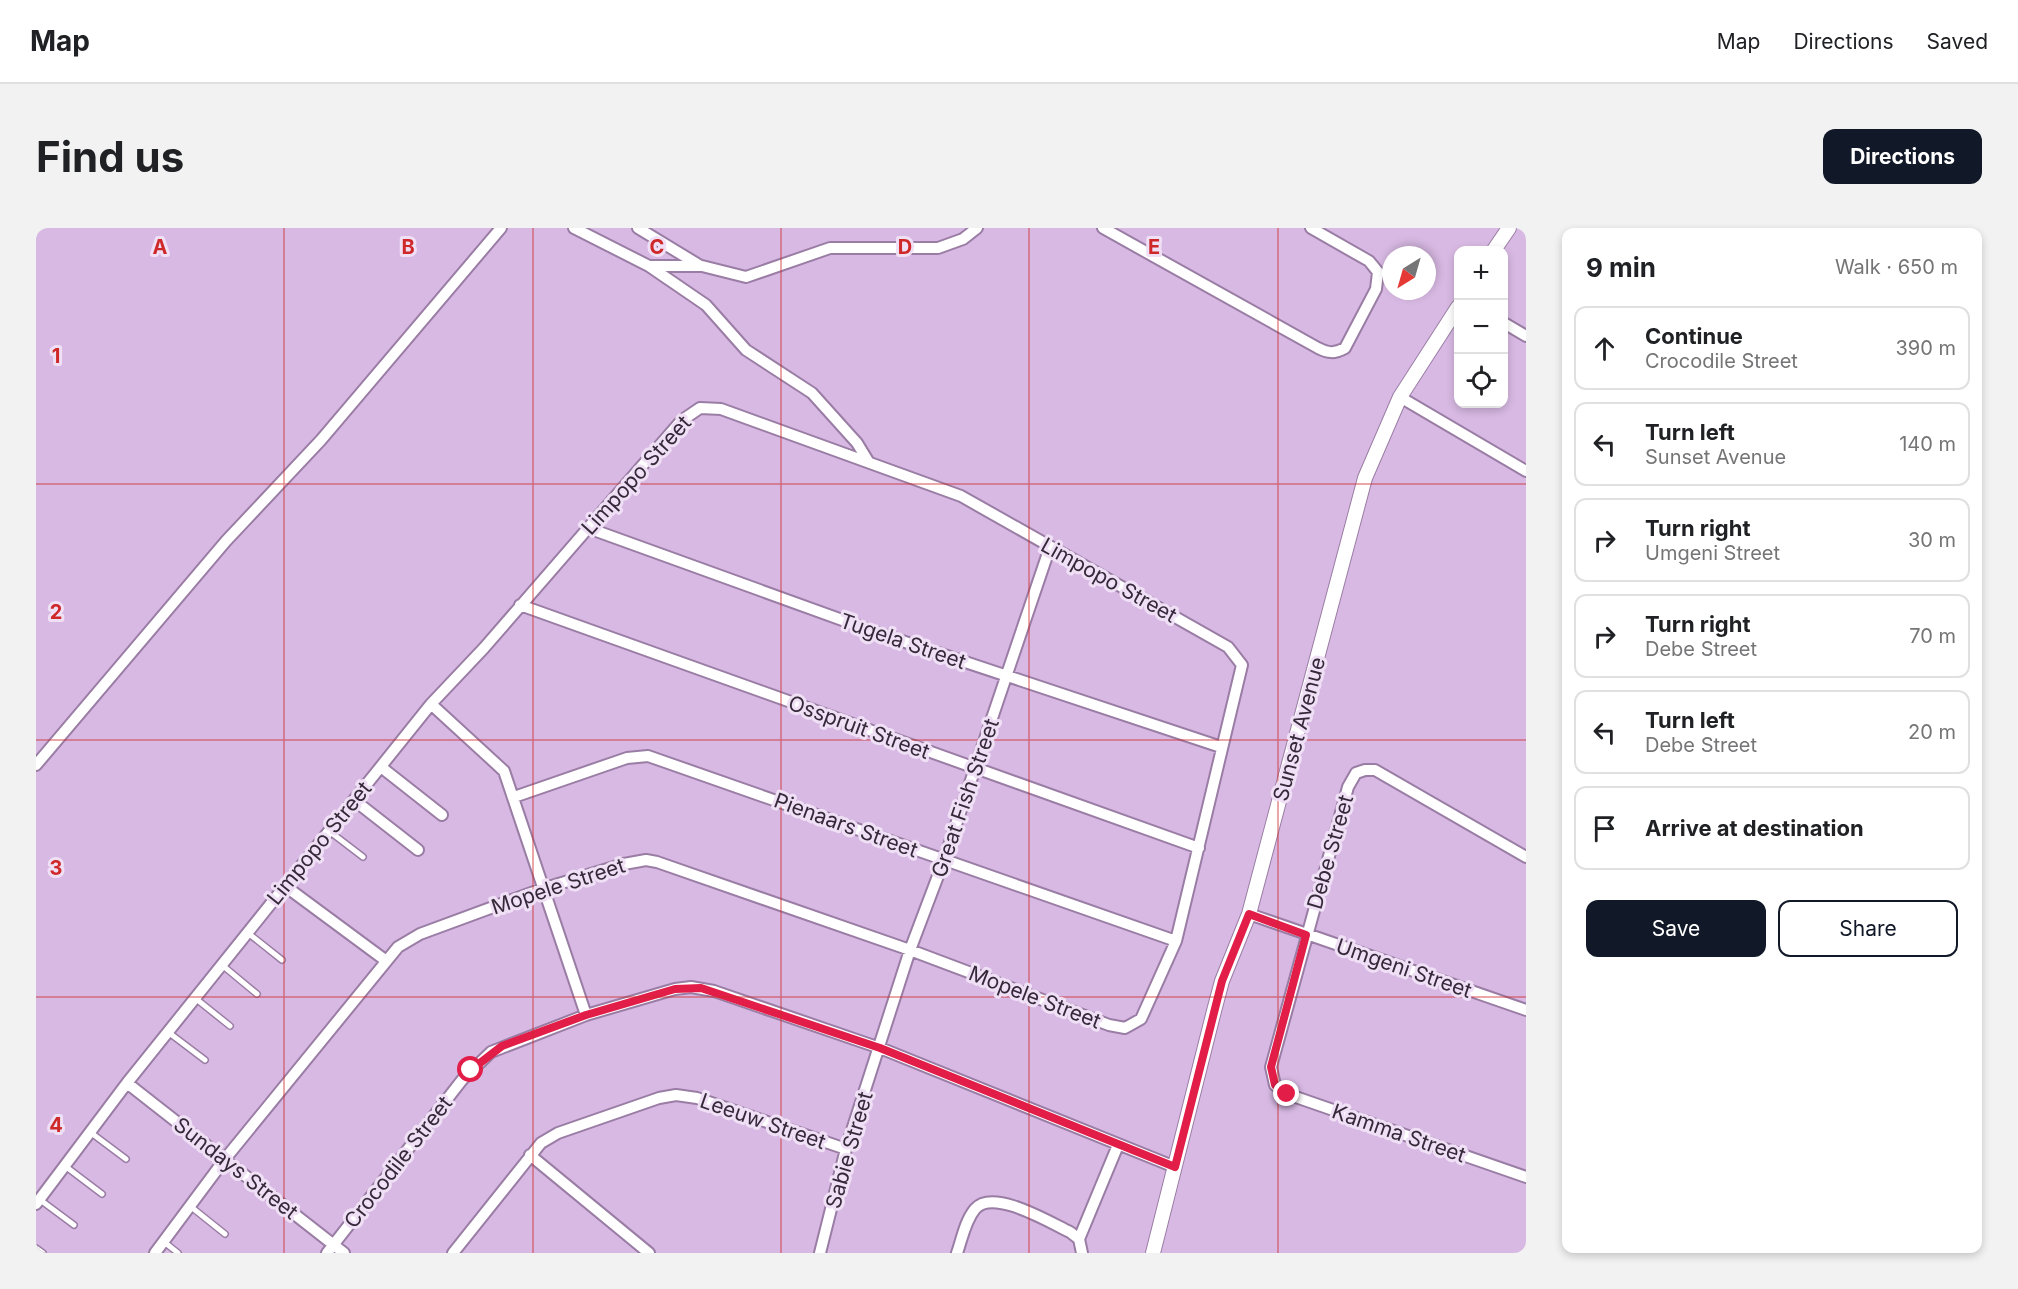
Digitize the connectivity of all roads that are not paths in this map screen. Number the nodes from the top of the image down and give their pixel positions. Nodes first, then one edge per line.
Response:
1 (501, 228) edge
2 (574, 228) edge
3 (638, 228) edge
4 (977, 228) edge
5 (1103, 228) edge
6 (1311, 228) edge
7 (1509, 228) edge
8 (1497, 246) edge
9 (649, 266) junction
10 (702, 266) junction
11 (1454, 313) edge
12 (1508, 326) edge
13 (1526, 336) edge
14 (1400, 397) junction
15 (868, 461) junction
16 (1526, 471) edge
17 (588, 528) junction
18 (1050, 547) junction
19 (520, 605) junction
20 (1007, 675) junction
21 (431, 704) junction
22 (1221, 747) junction
23 (36, 765) edge
24 (381, 766) junction
25 (975, 769) junction
26 (514, 797) junction
27 (354, 800) junction
28 (442, 815) dead end
29 (329, 831) junction
30 (1199, 848) junction
31 (418, 850) dead end
32 (363, 857) dead end
33 (1526, 857) edge
34 (944, 860) junction
35 (285, 886) junction
36 (542, 889) junction
37 (1249, 914) junction
38 (248, 933) junction
39 (1306, 935) junction
40 (1176, 941) junction
41 (910, 950) junction
42 (282, 960) dead end
43 (385, 960) junction
44 (222, 965) junction
45 (257, 994) dead end
46 (195, 999) junction
47 (1526, 1010) edge
48 (586, 1015) junction
49 (230, 1026) dead end
50 (1125, 1028) joint
51 (168, 1032) junction
52 (880, 1048) junction
53 (205, 1060) dead end
54 (127, 1083) junction
55 (1275, 1085) joint
56 (90, 1132) junction
57 (1118, 1145) junction
58 (846, 1149) junction
59 (530, 1155) junction
60 (126, 1159) dead end
61 (225, 1159) junction
62 (64, 1166) junction
63 (1175, 1167) junction
64 (1526, 1177) edge
65 (102, 1194) dead end
66 (38, 1201) edge
67 (190, 1206) junction
68 (74, 1225) dead end
69 (225, 1234) dead end
70 (1079, 1239) junction
71 (163, 1241) junction
72 (36, 1248) edge
73 (330, 1249) edge
74 (43, 1253) edge
75 (155, 1253) edge
76 (178, 1253) edge
77 (344, 1253) edge
78 (453, 1253) edge
79 (649, 1253) edge
80 (820, 1253) edge
81 (957, 1253) edge
82 (1082, 1253) edge
83 (1153, 1253) edge

1 - 23 street
2 - 9 street
3 - 10 street
4 - 10 street
5 - 6 street
7 - 8 street
9 - 10 street
9 - 15 street
11 - 14 street, Sunset Avenue
12 - 13 street
14 - 16 street
14 - 37 street, Sunset Avenue
15 - 17 street, Limpopo Street
15 - 18 street, Limpopo Street
17 - 19 street, Limpopo Street
17 - 20 street, Tugela Street
18 - 20 street, Great Fish Street
18 - 22 street, Limpopo Street
19 - 21 street, Limpopo Street
19 - 25 street, Osspruit Street
20 - 22 street, Tugela Street
20 - 25 street, Great Fish Street
21 - 24 street, Limpopo Street
21 - 26 street
22 - 30 street, Limpopo Street
24 - 27 street, Limpopo Street
24 - 28 street
25 - 30 street, Osspruit Street
25 - 34 street, Great Fish Street
26 - 34 street, Pienaars Street
26 - 36 street
27 - 29 street, Limpopo Street
27 - 31 street
29 - 32 lane
29 - 35 street, Limpopo Street
30 - 40 street, Limpopo Street
33 - 39 street, Debe Street
34 - 40 street, Pienaars Street
34 - 41 street, Great Fish Street
35 - 38 street, Limpopo Street
35 - 43 street
36 - 41 street, Mopele Street
36 - 43 street, Mopele Street
36 - 48 street
37 - 39 street, Umgeni Street
37 - 63 street, Sunset Avenue
38 - 42 lane
38 - 44 street, Limpopo Street
39 - 47 street, Umgeni Street
39 - 55 street, Debe Street
40 - 50 street, Limpopo Street
41 - 50 street, Mopele Street
41 - 52 street, Great Fish Street
43 - 61 street, Mopele Street
44 - 45 lane
44 - 46 street, Limpopo Street
46 - 49 lane
46 - 51 street, Limpopo Street
48 - 52 street, Crocodile Street
48 - 73 street, Crocodile Street
51 - 53 lane
51 - 54 street, Limpopo Street
52 - 57 street, Crocodile Street
52 - 58 street, Sabie Street
54 - 56 street, Limpopo Street
54 - 61 street, Sundays Street
55 - 64 street, Kamma Street
56 - 60 lane
56 - 62 street, Limpopo Street
57 - 63 street, Crocodile Street
57 - 70 street
58 - 59 street, Leeuw Street
58 - 80 street, Sabie Street
59 - 78 street, Leeuw Street
59 - 79 street
61 - 67 street, Mopele Street
61 - 73 street, Sundays Street
62 - 65 lane
62 - 66 street, Limpopo Street
63 - 83 street, Sunset Avenue
66 - 68 lane
67 - 69 lane
67 - 71 street, Mopele Street
70 - 81 street
70 - 82 street
71 - 75 street, Mopele Street
71 - 76 lane
72 - 74 lane
73 - 77 street, Sundays Street

